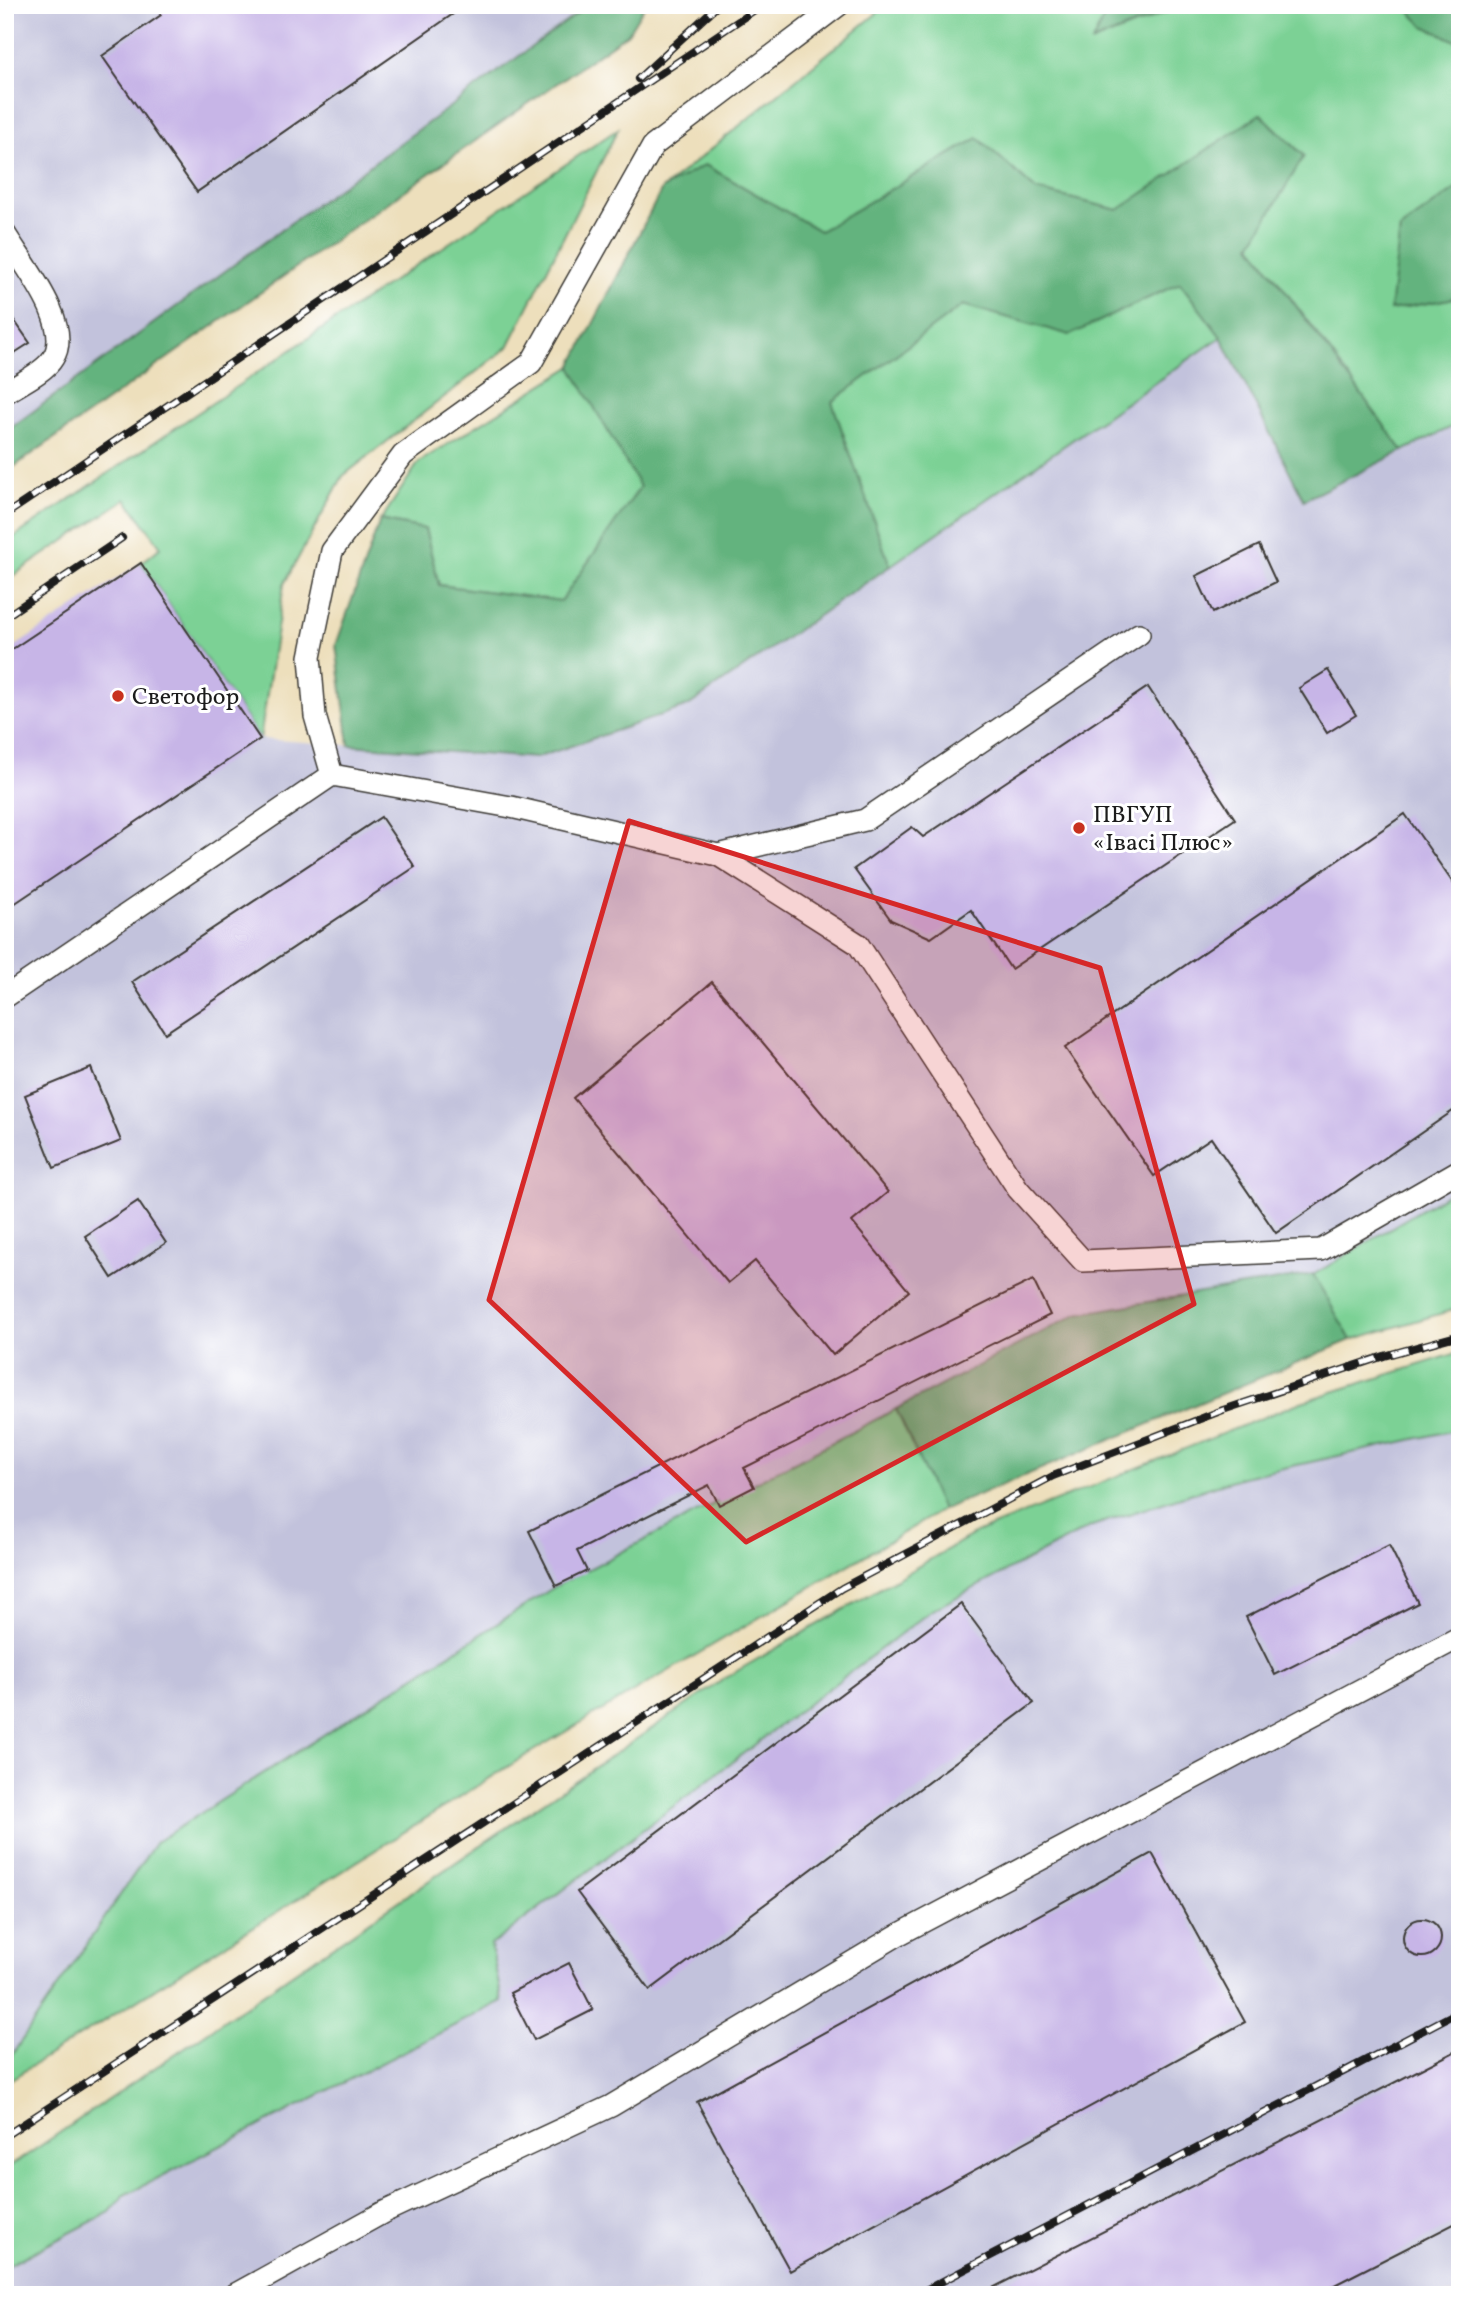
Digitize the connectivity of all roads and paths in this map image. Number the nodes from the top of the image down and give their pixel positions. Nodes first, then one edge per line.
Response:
1 (839, 5) edge
2 (5, 234) edge
3 (5, 393) edge
4 (1139, 634) dead end
5 (332, 775) junction
6 (718, 855) junction
7 (5, 997) edge
8 (1460, 1170) edge
9 (1460, 1637) edge
10 (234, 2295) edge

1 - 5 lane
2 - 3 lane
4 - 6 lane
5 - 6 lane
5 - 7 lane
6 - 8 lane
9 - 10 lane

